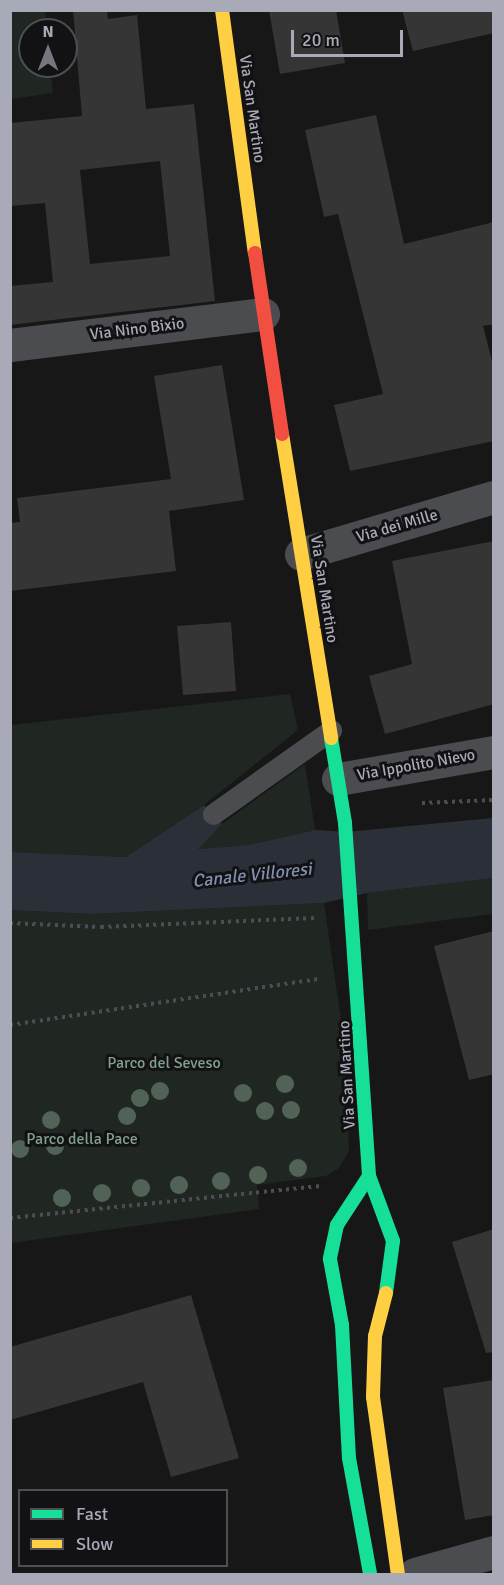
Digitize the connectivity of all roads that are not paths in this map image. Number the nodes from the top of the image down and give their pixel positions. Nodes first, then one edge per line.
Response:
1 (222, 10) edge
2 (263, 314) junction
3 (10, 345) edge
4 (494, 497) edge
5 (301, 554) junction
6 (331, 730) junction
7 (494, 752) edge
8 (338, 779) junction
9 (213, 814) dead end
10 (369, 1176) junction
11 (494, 1552) edge
12 (370, 1575) edge
13 (398, 1575) edge
14 (415, 1575) edge

1 - 2 street, Via San Martino
2 - 3 street, Via Nino Bixio
2 - 5 street, Via San Martino
4 - 5 street, Via dei Mille
5 - 6 street, Via San Martino
6 - 8 street, Via San Martino
6 - 9 lane
7 - 8 street, Via Ippolito Nievo
8 - 10 street, Via San Martino
10 - 12 street
10 - 13 street, Via San Martino
11 - 14 street

